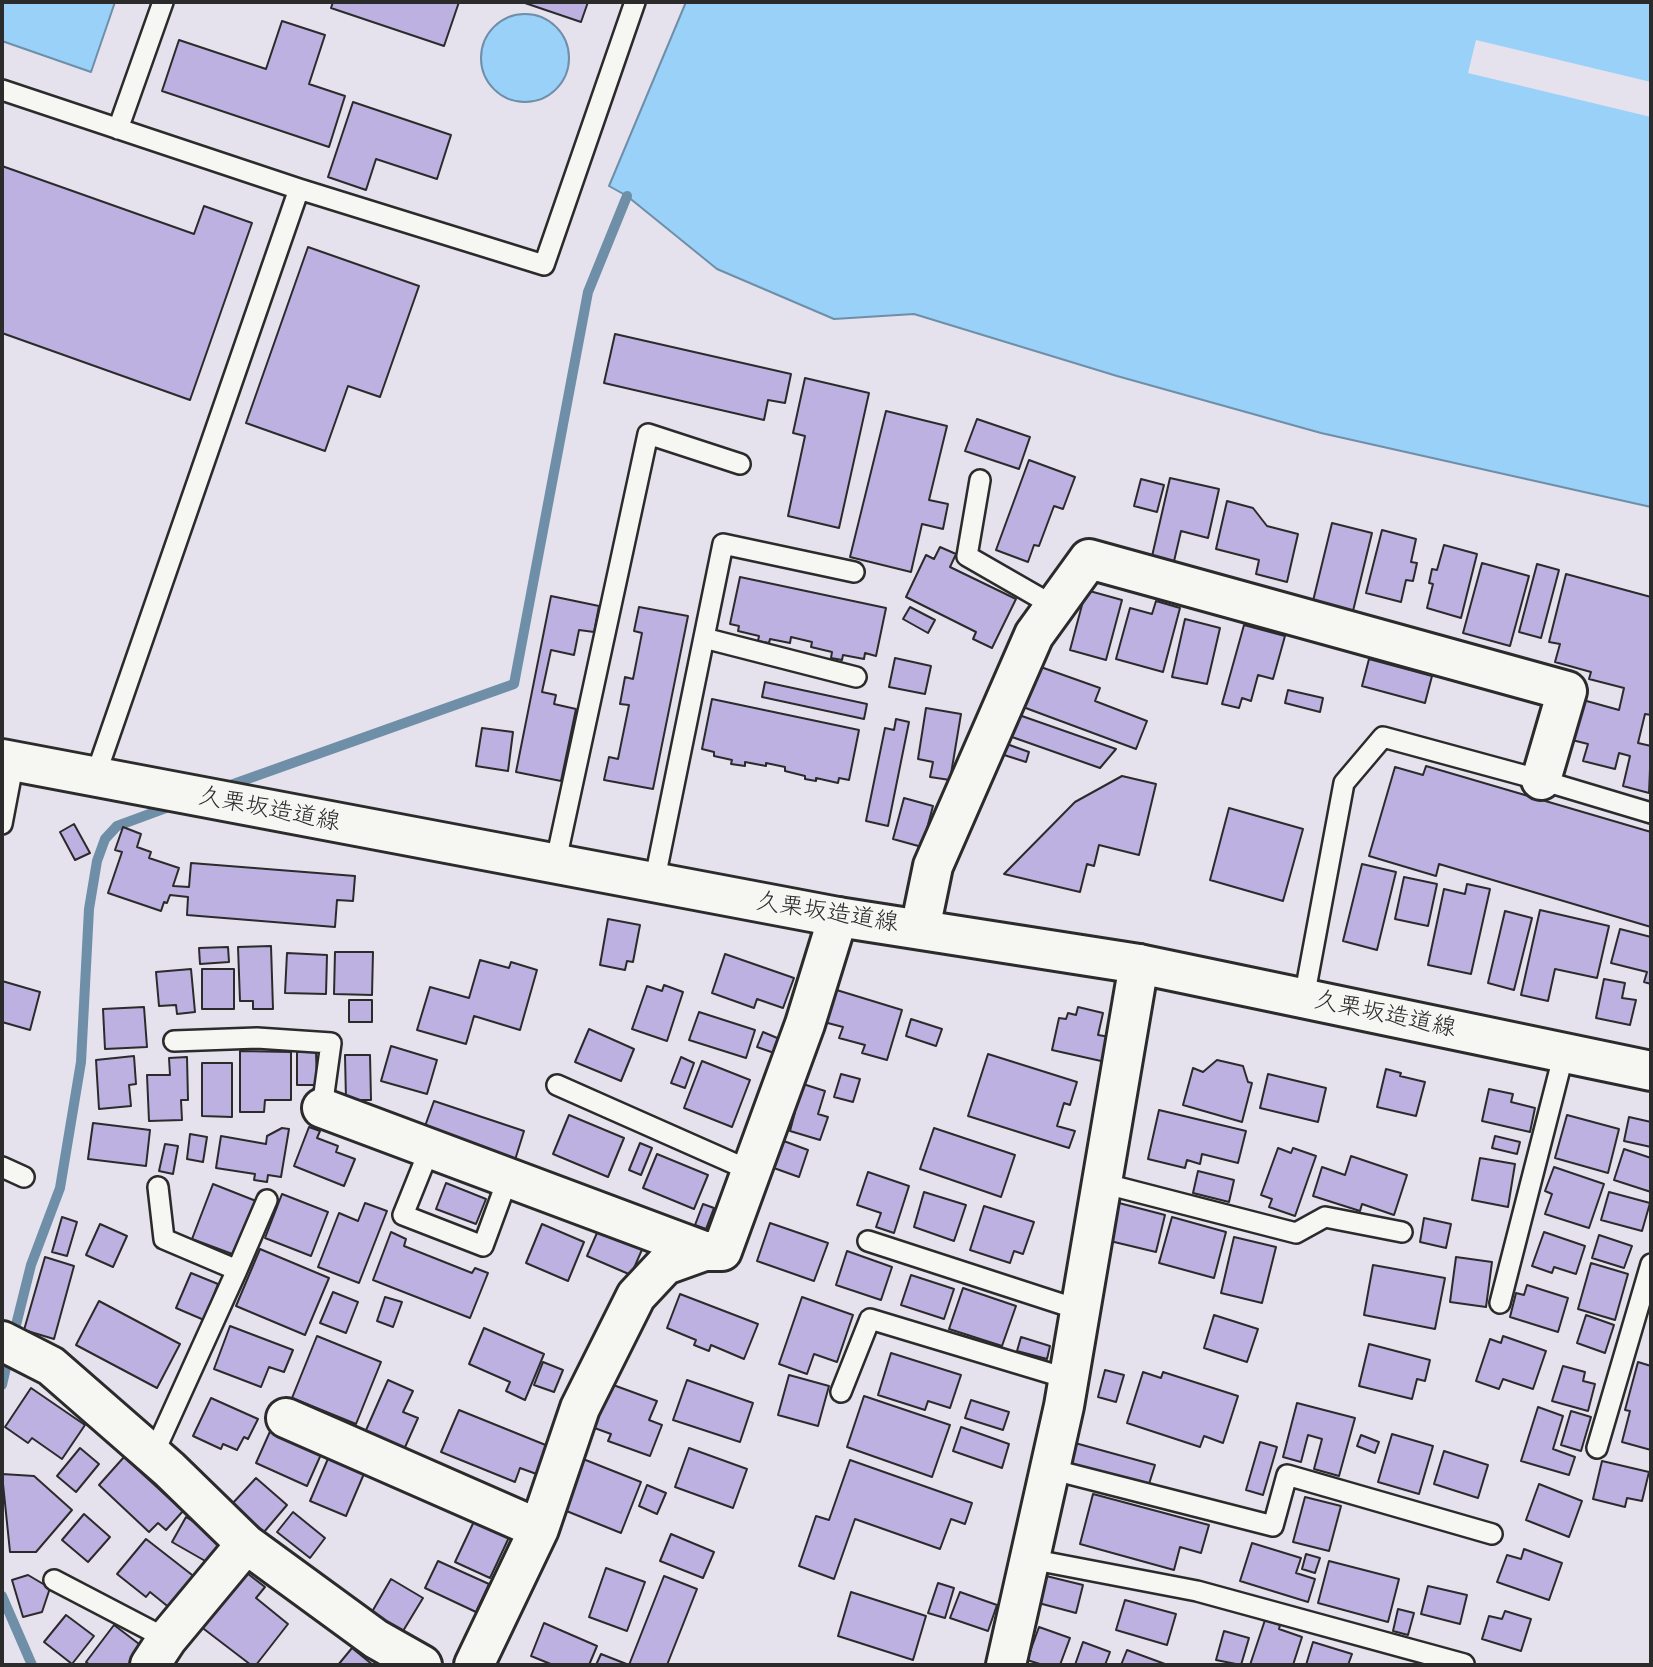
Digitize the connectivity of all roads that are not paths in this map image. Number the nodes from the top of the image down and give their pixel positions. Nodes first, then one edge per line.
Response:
1 (163, 2) edge
2 (635, 2) edge
3 (2, 90) edge
4 (118, 129) junction
5 (299, 189) junction
6 (740, 464) dead end
7 (980, 480) dead end
8 (854, 572) dead end
9 (1054, 606) junction
10 (704, 638) junction
11 (856, 677) dead end
12 (8, 760) edge
13 (95, 777) junction
14 (1541, 780) junction
15 (1651, 813) edge
16 (2, 824) edge
17 (555, 865) junction
18 (654, 883) junction
19 (838, 917) junction
20 (920, 929) junction
21 (1139, 964) junction
22 (1304, 998) junction
23 (174, 1041) dead end
24 (1564, 1053) junction
25 (1651, 1072) edge
26 (557, 1086) dead end
27 (322, 1108) joint
28 (430, 1148) junction
29 (2, 1167) edge
30 (751, 1171) junction
31 (24, 1177) dead end
32 (508, 1178) junction
33 (1102, 1183) junction
34 (158, 1187) dead end
35 (267, 1200) dead end
36 (1402, 1232) dead end
37 (867, 1241) dead end
38 (704, 1251) junction
39 (1651, 1264) edge
40 (237, 1270) junction
41 (1500, 1303) dead end
42 (1080, 1310) junction
43 (2, 1341) edge
44 (1069, 1379) junction
45 (841, 1392) dead end
46 (286, 1418) dead end
47 (1597, 1448) dead end
48 (153, 1455) junction
49 (1050, 1469) junction
50 (538, 1529) junction
51 (1492, 1534) dead end
52 (246, 1544) junction
53 (1030, 1559) junction
54 (54, 1580) dead end
55 (159, 1652) edge
56 (1464, 1664) edge
57 (422, 1665) edge
58 (474, 1665) edge
59 (1006, 1665) edge

1 - 4 lane
2 - 5 lane
3 - 4 lane
4 - 5 lane
5 - 13 lane
6 - 17 lane
7 - 9 lane
8 - 10 lane
9 - 14 street
9 - 20 street
10 - 11 lane
10 - 18 lane
12 - 13 street, 久栗坂造道線
12 - 16 lane
13 - 17 street, 久栗坂造道線
14 - 15 lane
14 - 22 lane
17 - 18 street, 久栗坂造道線
18 - 19 street, 久栗坂造道線
19 - 20 street, 久栗坂造道線
19 - 30 street
20 - 21 street, 久栗坂造道線
21 - 22 street, 久栗坂造道線
21 - 33 street
22 - 24 street, 久栗坂造道線
23 - 27 lane
24 - 25 street, 久栗坂造道線
24 - 41 lane
26 - 30 lane
27 - 28 street
28 - 32 street
28 - 32 lane
29 - 31 lane
30 - 38 street
32 - 38 street
33 - 36 lane
33 - 42 street
34 - 40 lane
35 - 40 lane
37 - 42 lane
38 - 50 street
39 - 47 lane
40 - 48 lane
42 - 44 street
43 - 48 street
44 - 45 lane
44 - 49 street
46 - 50 street
48 - 52 street
49 - 51 lane
49 - 53 street
50 - 58 street
52 - 55 street
52 - 57 street
53 - 56 lane
53 - 59 street
54 - 55 lane

